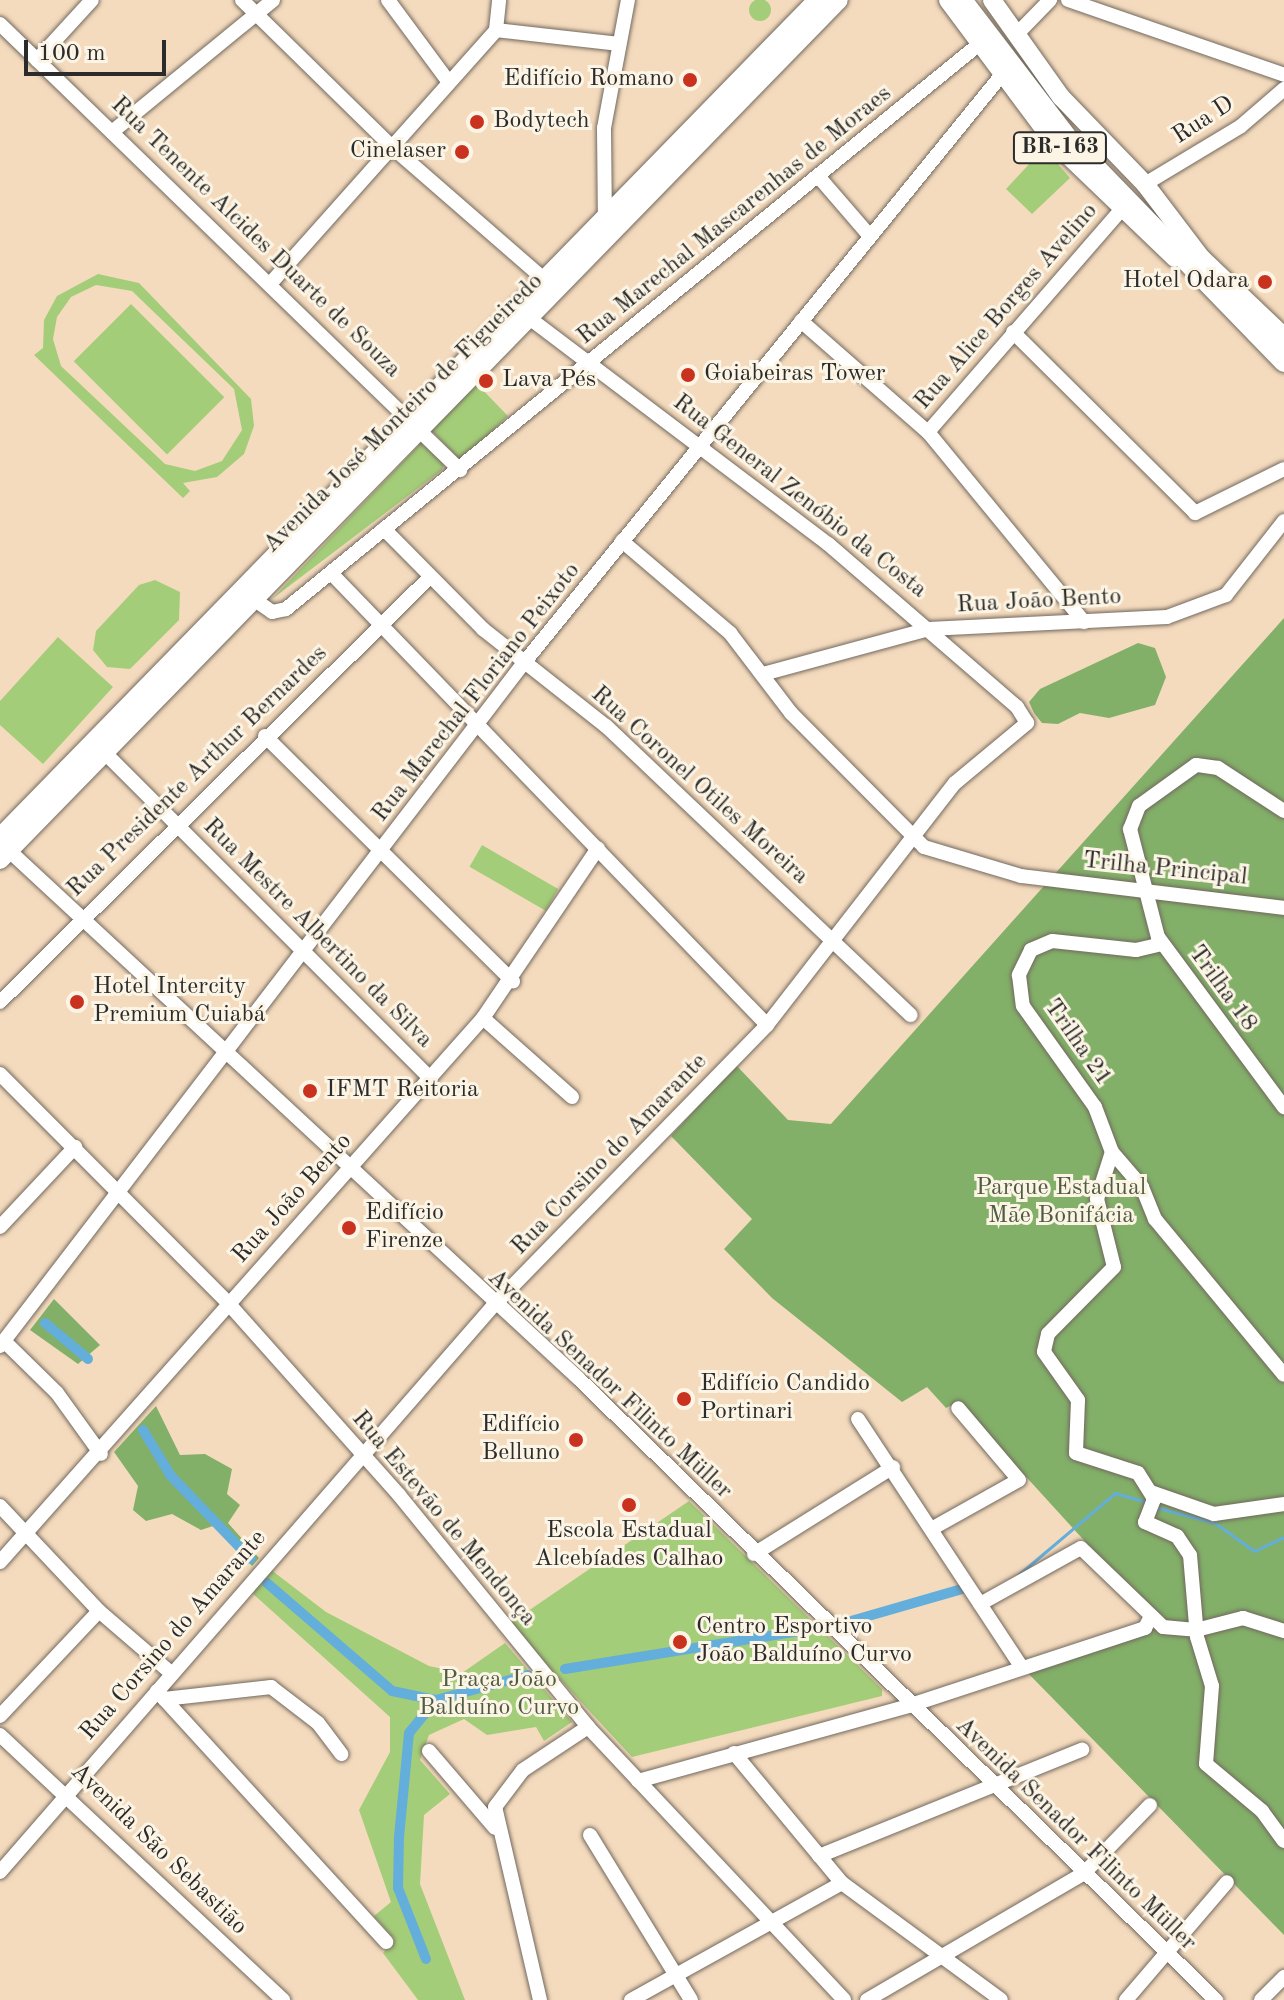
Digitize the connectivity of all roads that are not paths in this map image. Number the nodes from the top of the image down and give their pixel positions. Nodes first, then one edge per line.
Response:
1 (92, 0) edge
2 (242, 0) edge
3 (273, 0) edge
4 (388, 0) edge
5 (499, 0) edge
6 (628, 0) edge
7 (817, 0) edge
8 (839, 0) edge
9 (948, 0) edge
10 (962, 0) edge
11 (977, 0) edge
12 (992, 0) edge
13 (1050, 0) edge
14 (1068, 0) edge
15 (257, 14) junction
16 (0, 24) edge
17 (496, 30) junction
18 (1016, 35) junction
19 (619, 44) junction
20 (978, 45) junction
21 (37, 60) junction
22 (1284, 75) edge
23 (1000, 77) junction
24 (448, 81) junction
25 (1284, 89) edge
26 (112, 132) junction
27 (392, 147) junction
28 (818, 176) junction
29 (1145, 184) junction
30 (1120, 211) junction
31 (604, 219) junction
32 (868, 234) junction
33 (606, 243) junction
34 (1201, 268) junction
35 (546, 281) junction
36 (270, 284) junction
37 (531, 319) junction
38 (801, 321) junction
39 (1013, 332) junction
40 (1284, 338) edge
41 (1284, 362) edge
42 (590, 364) junction
43 (416, 423) junction
44 (928, 432) junction
45 (701, 445) junction
46 (1284, 469) edge
47 (460, 470) junction
48 (1284, 521) edge
49 (384, 529) junction
50 (622, 541) junction
51 (331, 573) junction
52 (430, 577) junction
53 (255, 600) junction
54 (1084, 622) junction
55 (380, 626) junction
56 (929, 629) junction
57 (523, 664) junction
58 (763, 674) junction
59 (1027, 723) joint
60 (476, 728) junction
61 (265, 736) junction
62 (104, 752) junction
63 (1284, 811) edge
64 (174, 823) junction
65 (910, 833) junction
66 (2, 847) edge
67 (598, 848) junction
68 (382, 851) junction
69 (1147, 887) junction
70 (1284, 908) edge
71 (78, 919) junction
72 (835, 939) junction
73 (1162, 944) junction
74 (306, 950) junction
75 (513, 981) junction
76 (0, 1002) edge
77 (911, 1015) dead end
78 (483, 1018) junction
79 (767, 1025) junction
80 (226, 1058) junction
81 (0, 1074) edge
82 (431, 1079) junction
83 (572, 1097) dead end
84 (1284, 1107) edge
85 (75, 1147) junction
86 (1112, 1152) junction
87 (347, 1172) junction
88 (122, 1195) junction
89 (0, 1227) edge
90 (228, 1303) junction
91 (493, 1306) junction
92 (2, 1343) edge
93 (1284, 1375) edge
94 (958, 1408) dead end
95 (858, 1419) dead end
96 (101, 1454) junction
97 (362, 1455) junction
98 (893, 1467) junction
99 (1151, 1500) junction
100 (1284, 1504) edge
101 (0, 1506) edge
102 (933, 1528) junction
103 (23, 1537) junction
104 (754, 1554) junction
105 (0, 1562) edge
106 (980, 1604) junction
107 (99, 1611) junction
108 (1149, 1620) junction
109 (1196, 1630) junction
110 (1284, 1631) edge
111 (1021, 1666) junction
112 (171, 1673) junction
113 (161, 1695) junction
114 (908, 1706) junction
115 (0, 1716) edge
116 (588, 1727) junction
117 (0, 1735) edge
118 (1082, 1750) dead end
119 (429, 1751) dead end
120 (734, 1753) junction
121 (341, 1754) dead end
122 (638, 1781) junction
123 (989, 1783) junction
124 (67, 1791) junction
125 (1150, 1805) dead end
126 (495, 1828) junction
127 (590, 1835) dead end
128 (1284, 1841) edge
129 (819, 1856) junction
130 (0, 1872) edge
131 (1083, 1874) junction
132 (1227, 1882) dead end
133 (842, 1883) junction
134 (768, 1923) junction
135 (386, 1942) dead end
136 (1167, 1953) junction
137 (935, 1956) junction
138 (675, 1974) junction
139 (1284, 1977) edge
140 (283, 2000) edge
141 (540, 2000) edge
142 (631, 2000) edge
143 (691, 2000) edge
144 (844, 2000) edge
145 (867, 2000) edge
146 (1001, 2000) edge
147 (1126, 2000) edge
148 (1216, 2000) edge
149 (1261, 2000) edge

1 - 21 street
2 - 15 street
3 - 15 street
4 - 24 street
5 - 17 street
6 - 19 street
7 - 31 main road
8 - 33 main road, Avenida José Monteiro de Figueiredo
9 - 20 main road, BR-163
10 - 34 highway, BR-163
11 - 34 highway, BR-163
12 - 18 main road, BR-163
13 - 18 street
14 - 22 street
15 - 26 street
15 - 27 street
16 - 21 street, Rua Tenente Alcides Duarte de Souza
17 - 19 street
17 - 24 street
18 - 29 main road, BR-163
19 - 31 street
20 - 23 main road, BR-163
20 - 28 street, Rua Marechal Mascarenhas de Moraes
21 - 26 street, Rua Tenente Alcides Duarte de Souza
23 - 30 main road, BR-163
23 - 32 street, Rua Marechal Floriano Peixoto
24 - 27 street
25 - 29 street, Rua D
26 - 36 street, Rua Tenente Alcides Duarte de Souza
27 - 35 street
27 - 36 street
28 - 32 street
28 - 42 street, Rua Marechal Mascarenhas de Moraes
29 - 34 main road, BR-163
30 - 34 main road, BR-163
30 - 39 street, Rua Alice Borges Avelino
31 - 33 street
31 - 35 main road
32 - 38 street, Rua Marechal Floriano Peixoto
33 - 37 main road, Avenida José Monteiro de Figueiredo
34 - 40 highway, BR-163
34 - 41 highway, BR-163
35 - 43 main road
36 - 43 street, Rua Tenente Alcides Duarte de Souza
37 - 42 street, Rua General Zenóbio da Costa
37 - 43 main road, Avenida José Monteiro de Figueiredo
38 - 44 street
38 - 45 street, Rua Marechal Floriano Peixoto
39 - 44 street, Rua Alice Borges Avelino
39 - 46 street
42 - 45 street, Rua General Zenóbio da Costa
42 - 47 street, Rua Marechal Mascarenhas de Moraes
43 - 47 street, Rua Tenente Alcides Duarte de Souza
43 - 53 main road, Avenida José Monteiro de Figueiredo
43 - 66 main road, Avenida José Monteiro de Figueiredo
44 - 54 street
45 - 50 street, Rua Marechal Floriano Peixoto
45 - 56 street, Rua General Zenóbio da Costa
47 - 49 street, Rua Marechal Mascarenhas de Moraes
48 - 54 street, Rua João Bento
49 - 51 street, Rua Marechal Mascarenhas de Moraes
49 - 52 street, Rua Coronel Otiles Moreira
50 - 57 street, Rua Marechal Floriano Peixoto
50 - 58 street, Trilha Principal
51 - 53 street, Rua Marechal Mascarenhas de Moraes
51 - 55 street
52 - 55 street, Rua Presidente Arthur Bernardes
52 - 57 street, Rua Coronel Otiles Moreira
53 - 62 main road, Avenida José Monteiro de Figueiredo
54 - 56 street, Rua João Bento
55 - 60 street
55 - 61 street, Rua Presidente Arthur Bernardes
56 - 58 street, Rua João Bento
56 - 59 street, Rua General Zenóbio da Costa
57 - 60 street, Rua Marechal Floriano Peixoto
57 - 72 street, Rua Coronel Otiles Moreira
58 - 65 street, Trilha Principal
59 - 65 street, Rua Corsino do Amarante
60 - 67 street
60 - 68 street, Rua Marechal Floriano Peixoto
61 - 64 street, Rua Presidente Arthur Bernardes
61 - 68 street
62 - 64 street, Rua Mestre Albertino da Silva
62 - 66 main road, Avenida José Monteiro de Figueiredo
63 - 69 street, Trilha 18
64 - 71 street, Rua Presidente Arthur Bernardes
64 - 74 street, Rua Mestre Albertino da Silva
65 - 69 street, Trilha Principal
65 - 72 street, Rua Corsino do Amarante
66 - 71 street, Avenida Senador Filinto Müller
67 - 75 street, Rua João Bento
67 - 79 street
68 - 74 street, Rua Marechal Floriano Peixoto
68 - 75 street
69 - 70 street, Trilha Principal
69 - 73 street, Trilha 18
71 - 76 street, Rua Presidente Arthur Bernardes
71 - 80 street, Avenida Senador Filinto Müller
72 - 77 street, Rua Coronel Otiles Moreira
72 - 79 street, Rua Corsino do Amarante
73 - 84 street, Trilha 18
73 - 86 street, Trilha 21
74 - 80 street, Rua Marechal Floriano Peixoto
74 - 82 street, Rua Mestre Albertino da Silva
75 - 78 street, Rua João Bento
78 - 82 street, Rua João Bento
78 - 83 street
79 - 91 street, Rua Corsino do Amarante
80 - 87 street, Avenida Senador Filinto Müller
80 - 88 street, Rua Marechal Floriano Peixoto
81 - 85 street, Rua Estevão de Mendonça
82 - 87 street, Rua João Bento
85 - 88 street, Rua Estevão de Mendonça
85 - 89 street
86 - 93 street, Trilha 21
86 - 99 street
87 - 90 street, Rua João Bento
87 - 91 street, Avenida Senador Filinto Müller
88 - 90 street, Rua Estevão de Mendonça
88 - 92 street, Rua Marechal Floriano Peixoto
90 - 96 street, Rua João Bento
90 - 97 street, Rua Estevão de Mendonça
91 - 97 street, Rua Corsino do Amarante
91 - 104 street, Avenida Senador Filinto Müller
92 - 96 street
94 - 102 street
95 - 98 street
96 - 103 street, Rua João Bento
97 - 112 street, Rua Corsino do Amarante
97 - 116 street, Rua Estevão de Mendonça
98 - 102 street
98 - 104 street
99 - 100 street
99 - 109 street
101 - 103 street
102 - 106 street
103 - 105 street, Rua João Bento
103 - 107 street
104 - 114 street, Avenida Senador Filinto Müller
106 - 108 street
106 - 111 street
107 - 112 street
107 - 115 street
108 - 109 street
108 - 111 street
109 - 110 street
109 - 128 street
111 - 114 street
112 - 113 street, Rua Corsino do Amarante
113 - 121 street
113 - 124 street, Rua Corsino do Amarante
113 - 135 street
114 - 120 street
114 - 123 street, Avenida Senador Filinto Müller
116 - 122 street, Rua Estevão de Mendonça
116 - 126 street
117 - 124 street, Avenida São Sebastião
118 - 123 street
119 - 126 street
120 - 122 street
120 - 129 street
122 - 134 street, Rua Estevão de Mendonça
123 - 129 street
123 - 131 street, Avenida Senador Filinto Müller
124 - 130 street, Rua Corsino do Amarante
124 - 140 street, Avenida São Sebastião
125 - 131 street
126 - 141 street
127 - 138 street
129 - 133 street
131 - 136 street, Avenida Senador Filinto Müller
131 - 137 street
132 - 136 street
133 - 134 street
133 - 137 street
134 - 138 street
134 - 144 street, Rua Estevão de Mendonça
136 - 147 street
136 - 148 street, Avenida Senador Filinto Müller
137 - 145 street
137 - 146 street
138 - 142 street
138 - 143 street
139 - 149 street

